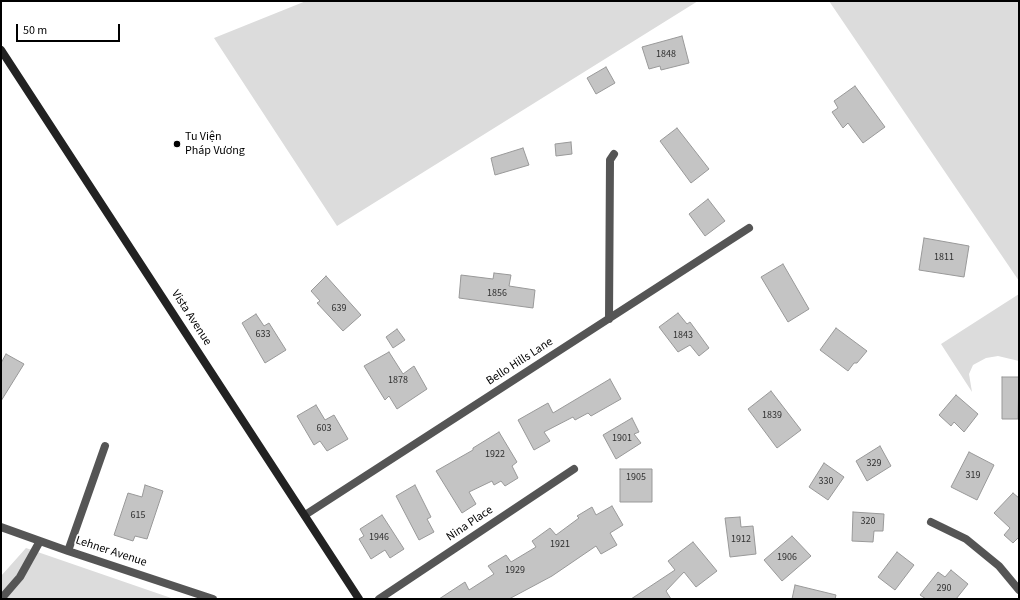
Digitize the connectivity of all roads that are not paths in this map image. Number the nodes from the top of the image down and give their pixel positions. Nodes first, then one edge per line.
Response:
1 (1, 50) edge
2 (614, 154) dead end
3 (749, 228) dead end
4 (609, 319) junction
5 (105, 446) dead end
6 (574, 469) dead end
7 (305, 515) junction
8 (931, 522) dead end
9 (1, 527) edge
10 (40, 541) junction
11 (68, 551) junction
12 (1019, 590) edge
13 (1, 599) edge
14 (213, 599) edge
15 (359, 599) edge
16 (379, 599) edge

1 - 7 street, Vista Avenue
2 - 4 street
3 - 4 street, Bello Hills Lane
4 - 7 street, Bello Hills Lane
5 - 11 street
6 - 16 street, Nina Place
7 - 15 street, Vista Avenue
8 - 12 street
9 - 10 street, Lehner Avenue
10 - 11 street, Lehner Avenue
10 - 13 street
11 - 14 street, Lehner Avenue

